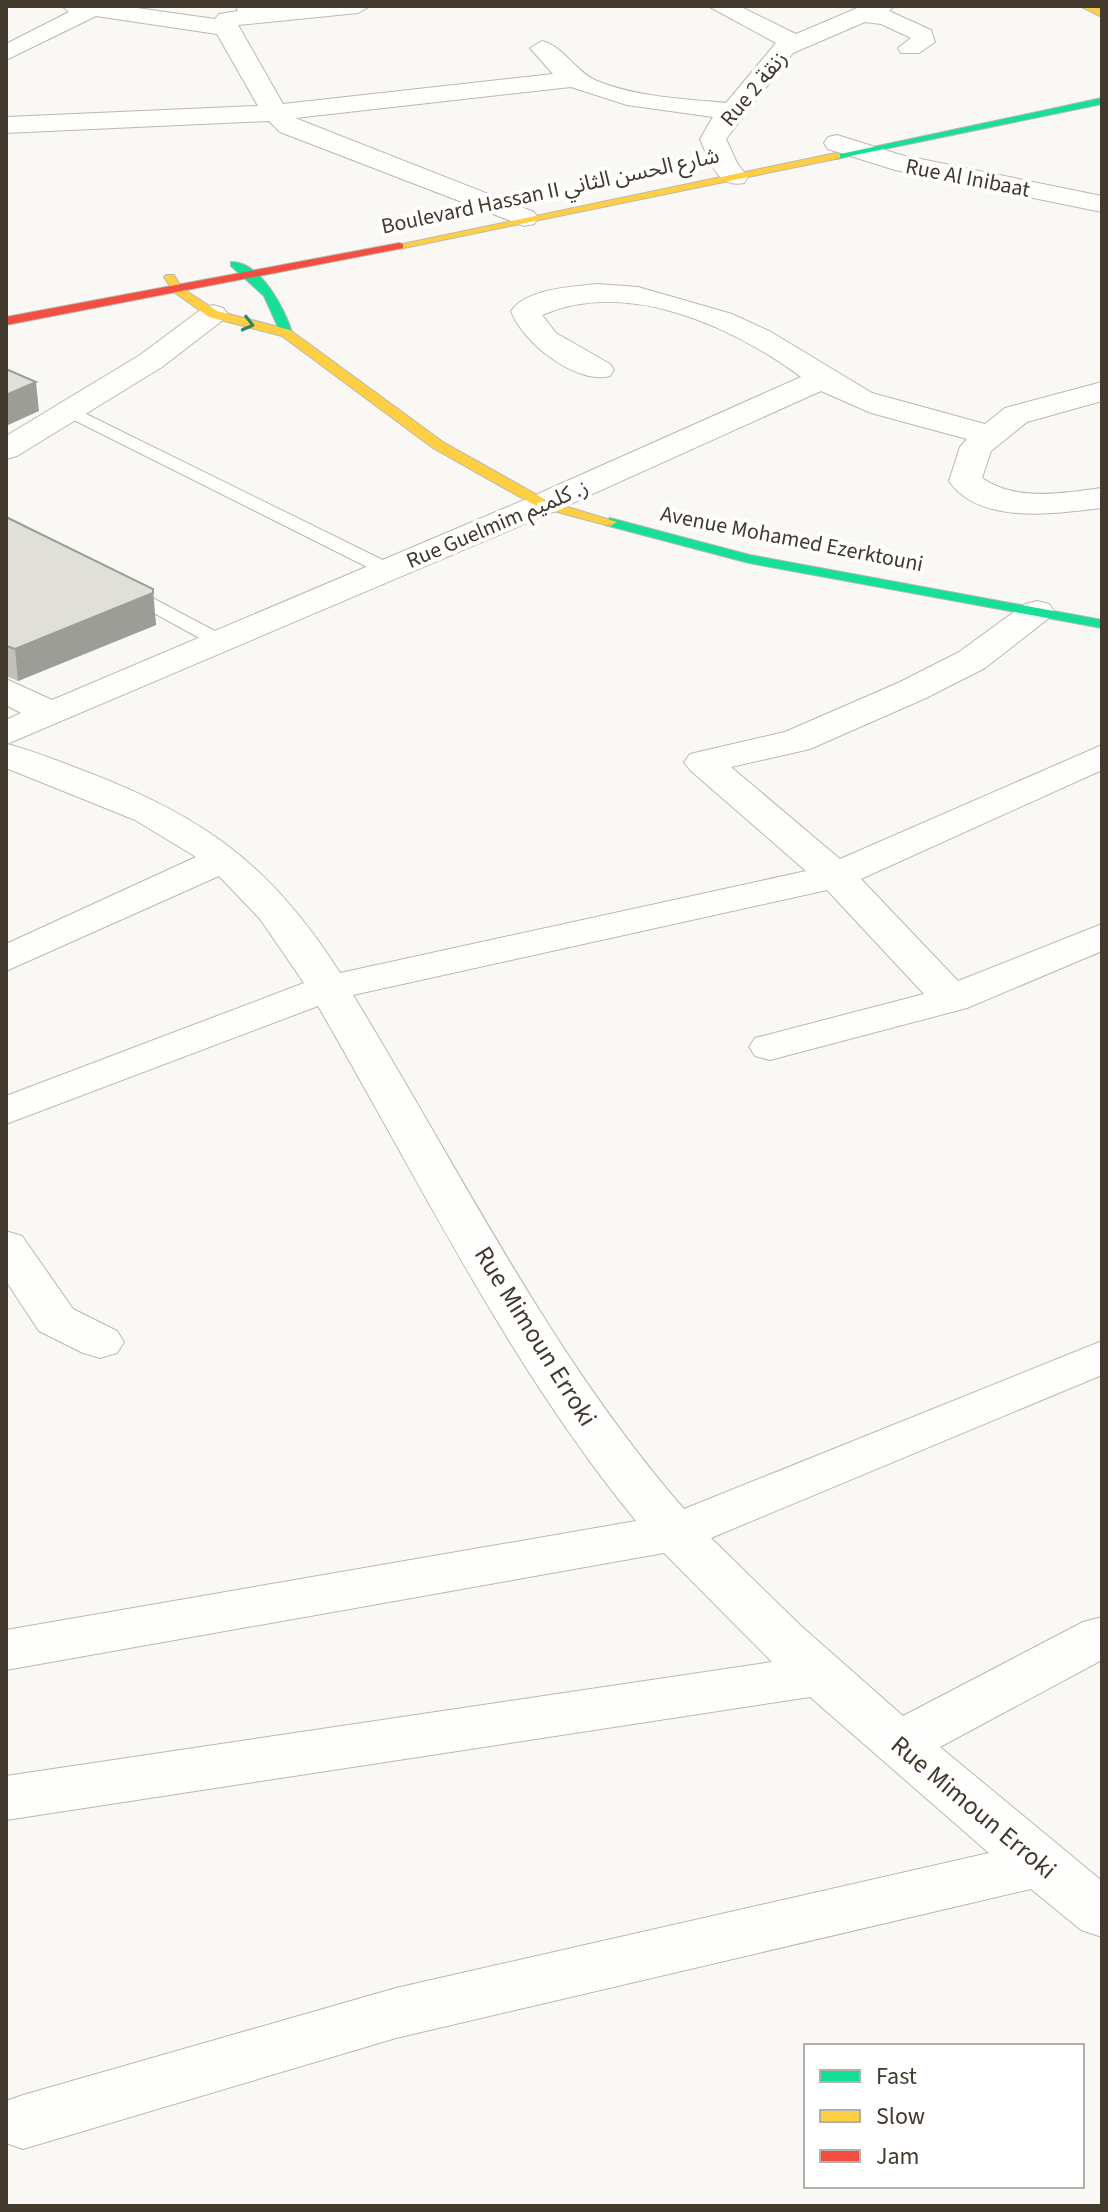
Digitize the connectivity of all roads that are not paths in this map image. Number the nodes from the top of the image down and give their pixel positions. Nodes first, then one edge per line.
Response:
1 (358, 6) edge
2 (720, 6) edge
3 (1087, 6) edge
4 (84, 7) edge
5 (871, 10) edge
6 (250, 11) edge
7 (1102, 14) edge
8 (226, 28) junction
9 (794, 42) junction
10 (542, 48) dead end
11 (910, 48) dead end
12 (7, 53) edge
13 (574, 79) junction
14 (1102, 92) edge
15 (1102, 101) edge
16 (732, 111) junction
17 (275, 113) junction
18 (6, 125) edge
19 (847, 147) junction
20 (730, 171) junction
21 (1102, 204) edge
22 (514, 214) junction
23 (235, 264) junction
24 (253, 276) junction
25 (174, 284) junction
26 (6, 307) edge
27 (213, 314) junction
28 (6, 321) edge
29 (286, 333) junction
30 (599, 370) dead end
31 (823, 379) junction
32 (1102, 391) edge
33 (72, 412) junction
34 (989, 435) junction
35 (6, 449) edge
36 (1102, 498) edge
37 (543, 504) junction
38 (388, 570) junction
39 (113, 584) edge
40 (1037, 611) junction
41 (1102, 624) edge
42 (221, 642) junction
43 (6, 690) edge
44 (50, 714) junction
45 (6, 733) edge
46 (6, 755) edge
47 (1102, 756) edge
48 (224, 859) junction
49 (836, 876) junction
50 (1102, 936) edge
51 (6, 959) edge
52 (328, 988) junction
53 (952, 999) junction
54 (770, 1047) dead end
55 (6, 1111) edge
56 (6, 1246) edge
57 (100, 1342) dead end
58 (1102, 1357) edge
59 (674, 1533) junction
60 (1102, 1636) edge
61 (6, 1650) edge
62 (821, 1675) junction
63 (898, 1744) junction
64 (6, 1798) edge
65 (1041, 1864) junction
66 (1102, 1914) edge
67 (23, 2122) dead end

1 - 6 street
2 - 9 street, Rue 2 زنقة
3 - 7 main road
4 - 8 street
4 - 12 street
5 - 9 street, Rue 2 زنقة
5 - 11 street
6 - 8 street
8 - 17 street
9 - 16 street, Rue 2 زنقة
10 - 13 street
13 - 16 street
13 - 17 street
14 - 19 main road, Boulevard Hassan II شارع الحسن الثاني
15 - 19 main road, Boulevard Hassan II شارع الحسن الثاني
16 - 20 street, Rue 2 زنقة
17 - 18 street
17 - 22 street
19 - 20 main road, Boulevard Hassan II شارع الحسن الثاني
19 - 21 street, Rue Al Inibaat
20 - 22 main road, Boulevard Hassan II شارع الحسن الثاني
22 - 23 main road, Boulevard Hassan II شارع الحسن الثاني
22 - 24 main road, Boulevard Hassan II شارع الحسن الثاني
23 - 24 main road
23 - 25 main road, Boulevard Hassan II شارع الحسن الثاني
24 - 25 main road, Boulevard Hassan II شارع الحسن الثاني
24 - 29 main road
25 - 26 main road, Boulevard Hassan II شارع الحسن الثاني
25 - 27 main road, Avenue Mohamed Ezerktouni
25 - 28 main road, Boulevard Hassan II شارع الحسن الثاني
27 -> 29 main road, Avenue Mohamed Ezerktouni
27 - 33 street
29 - 37 main road, Avenue Mohamed Ezerktouni
30 - 31 street
31 - 34 street
31 - 37 street, Rue Guelmim ز. كلميم
32 - 34 street
33 - 35 street
33 - 38 lane
34 - 36 street
37 - 38 street, Rue Guelmim ز. كلميم
37 - 40 main road, Avenue Mohamed Ezerktouni
38 - 42 street, Rue Guelmim ز. كلميم
39 - 42 lane
40 - 41 main road, Avenue Mohamed Ezerktouni
40 - 49 street
42 - 44 street, Rue Guelmim ز. كلميم
43 - 44 street
44 - 45 street, Rue Guelmim ز. كلميم
46 - 48 street, Rue Mimoun Erroki
47 - 49 street
48 - 51 street
48 - 52 street, Rue Mimoun Erroki
49 - 52 street
49 - 53 street
50 - 53 street
52 - 55 street
52 - 59 street, Rue Mimoun Erroki
53 - 54 street
56 - 57 street
58 - 59 street
59 - 61 street
59 - 62 street, Rue Mimoun Erroki
60 - 63 street
62 - 63 street, Rue Mimoun Erroki
62 - 64 street
63 - 65 street, Rue Mimoun Erroki
65 - 66 street, Rue Mimoun Erroki
65 - 67 street

